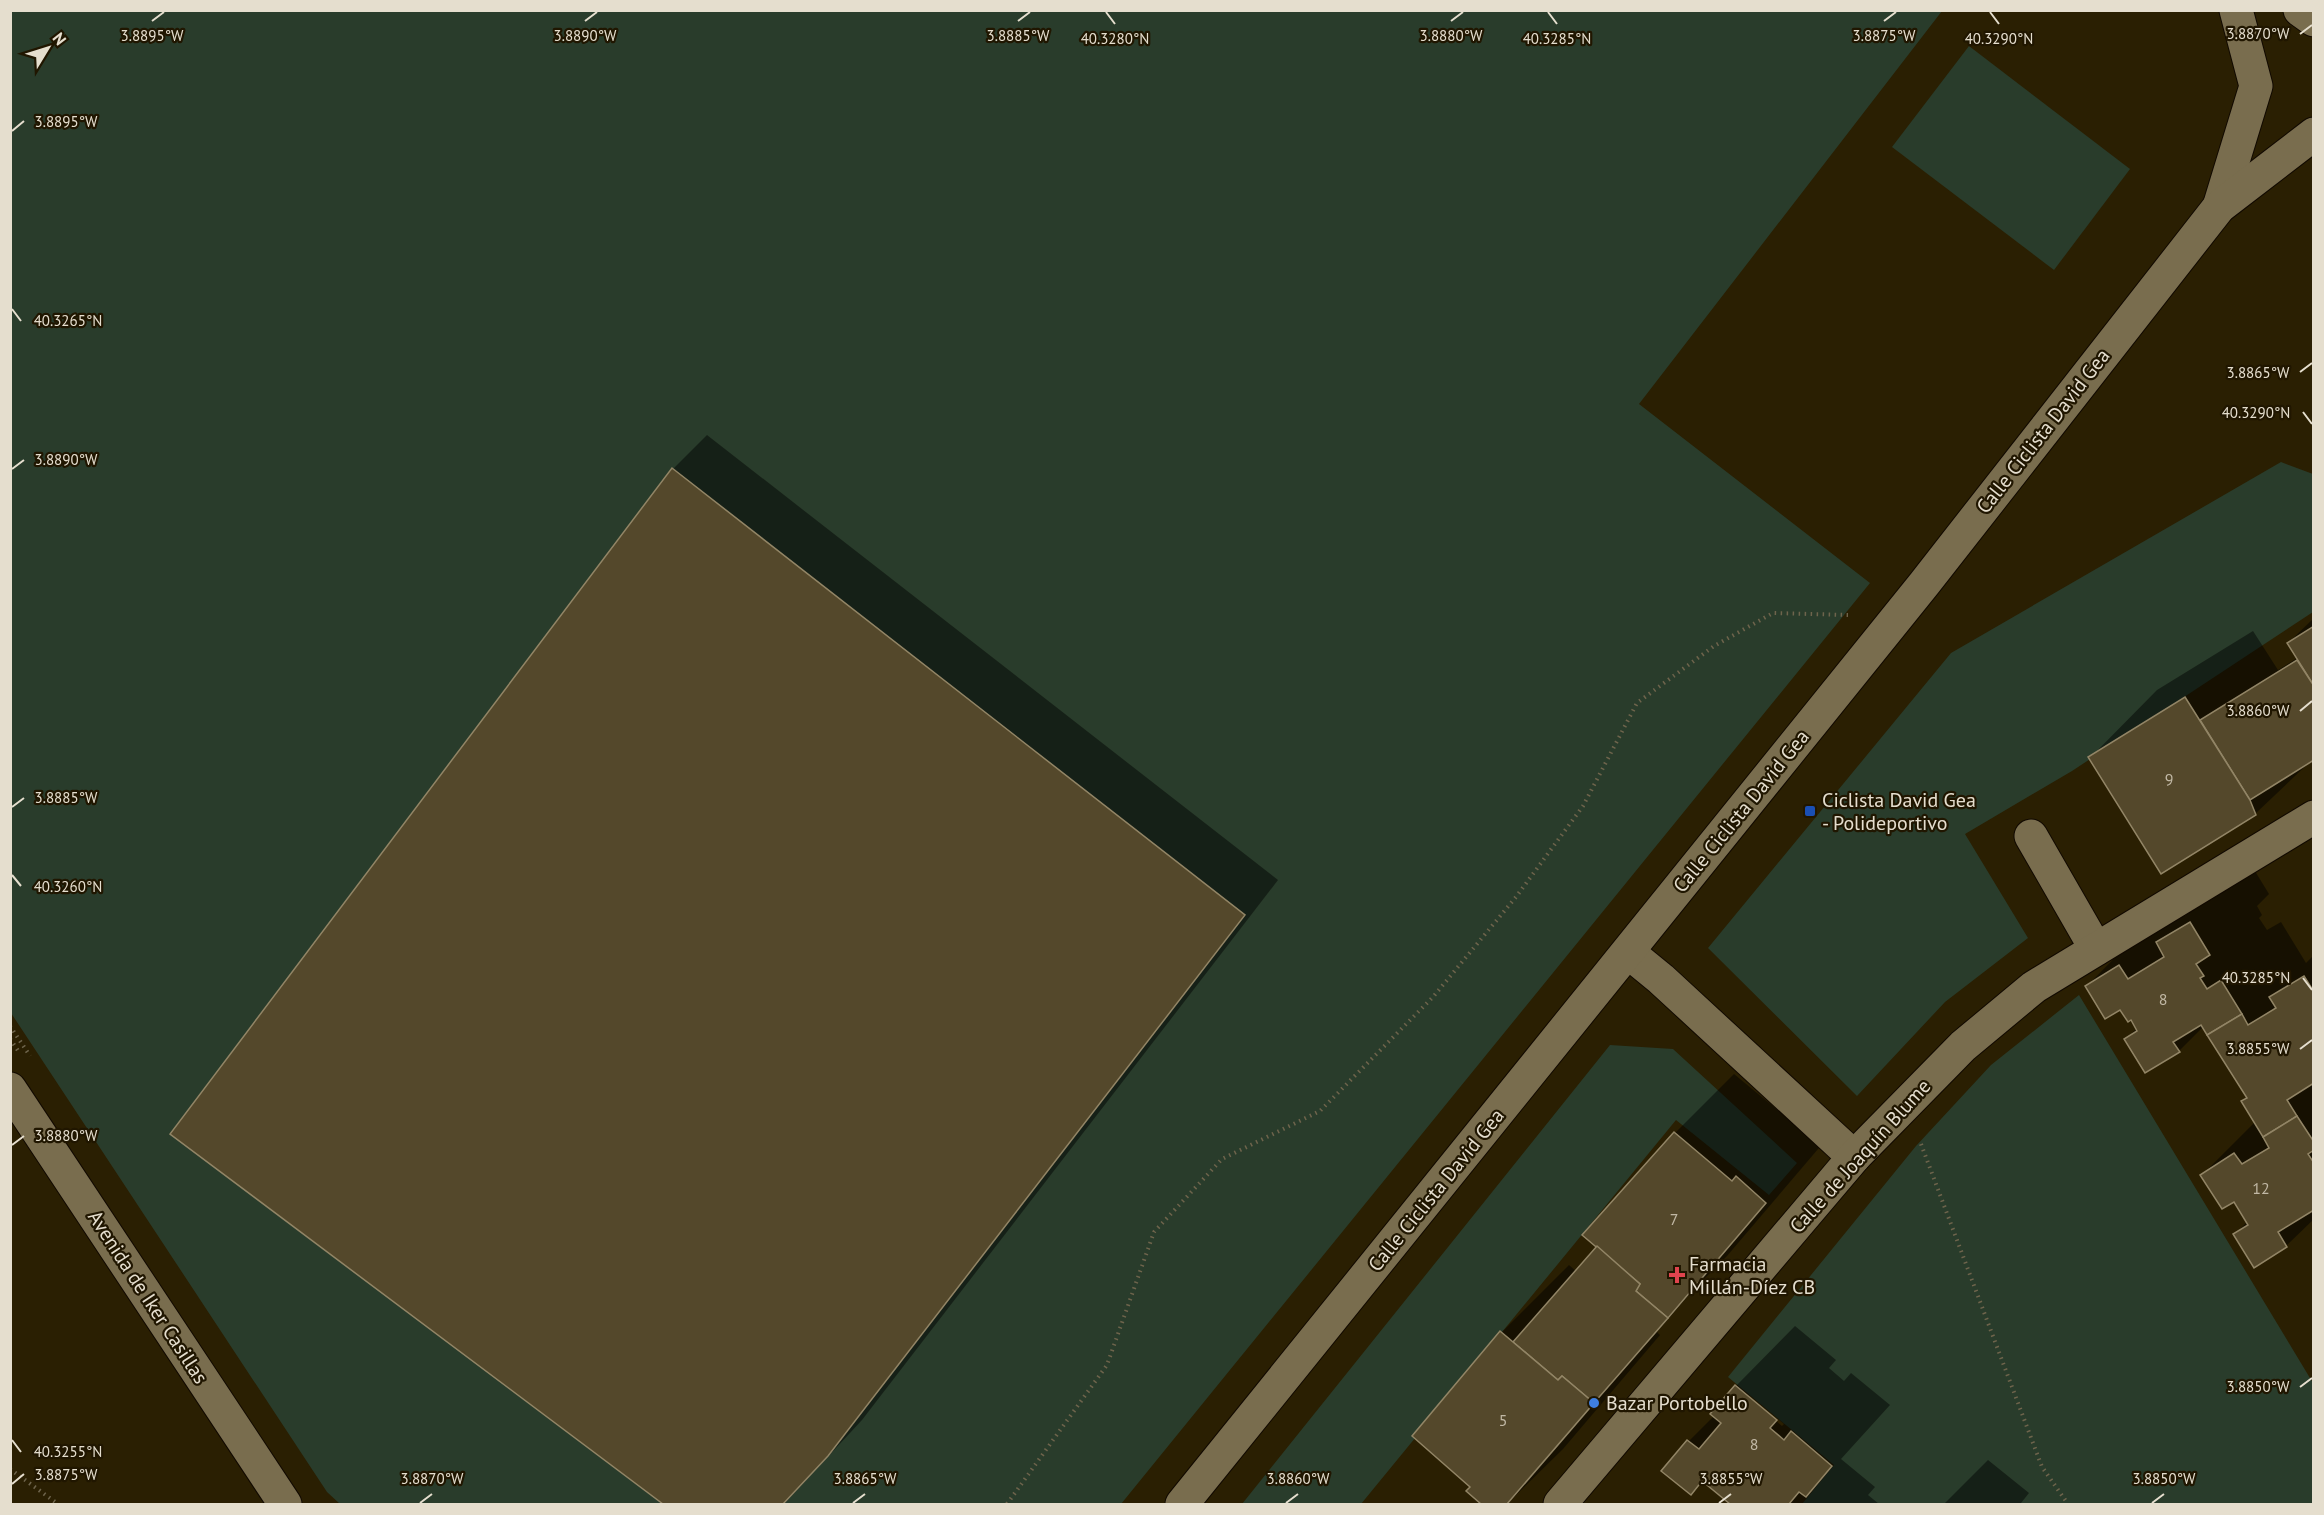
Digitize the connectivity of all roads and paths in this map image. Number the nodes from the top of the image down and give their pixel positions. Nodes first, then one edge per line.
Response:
1 (2236, 10) edge
2 (2300, 10) edge
3 (2313, 20) edge
4 (2313, 134) edge
5 (2219, 207) junction
6 (1898, 616) junction
7 (2313, 817) edge
8 (2031, 836) dead end
9 (2096, 949) junction
10 (1628, 952) junction
11 (10, 1089) edge
12 (1906, 1103) junction
13 (1854, 1157) junction
14 (10, 1469) edge
15 (58, 1504) edge
16 (285, 1504) edge
17 (1008, 1504) edge
18 (1182, 1504) edge
19 (1560, 1504) edge
20 (2068, 1504) edge

1 - 5 street
2 - 3 street
4 - 5 street, Calle Ciclista David Gea
5 - 6 street, Calle Ciclista David Gea
6 - 10 street, Calle Ciclista David Gea
6 - 17 path
7 - 9 street, Calle de Joaquín Blume
8 - 9 street
9 - 12 street, Calle de Joaquín Blume
10 - 13 street
10 - 18 street, Calle Ciclista David Gea
11 - 16 street, Avenida de Iker Casillas
12 - 13 street, Calle de Joaquín Blume
12 - 20 path
13 - 19 street, Calle de Joaquín Blume
14 - 15 path

